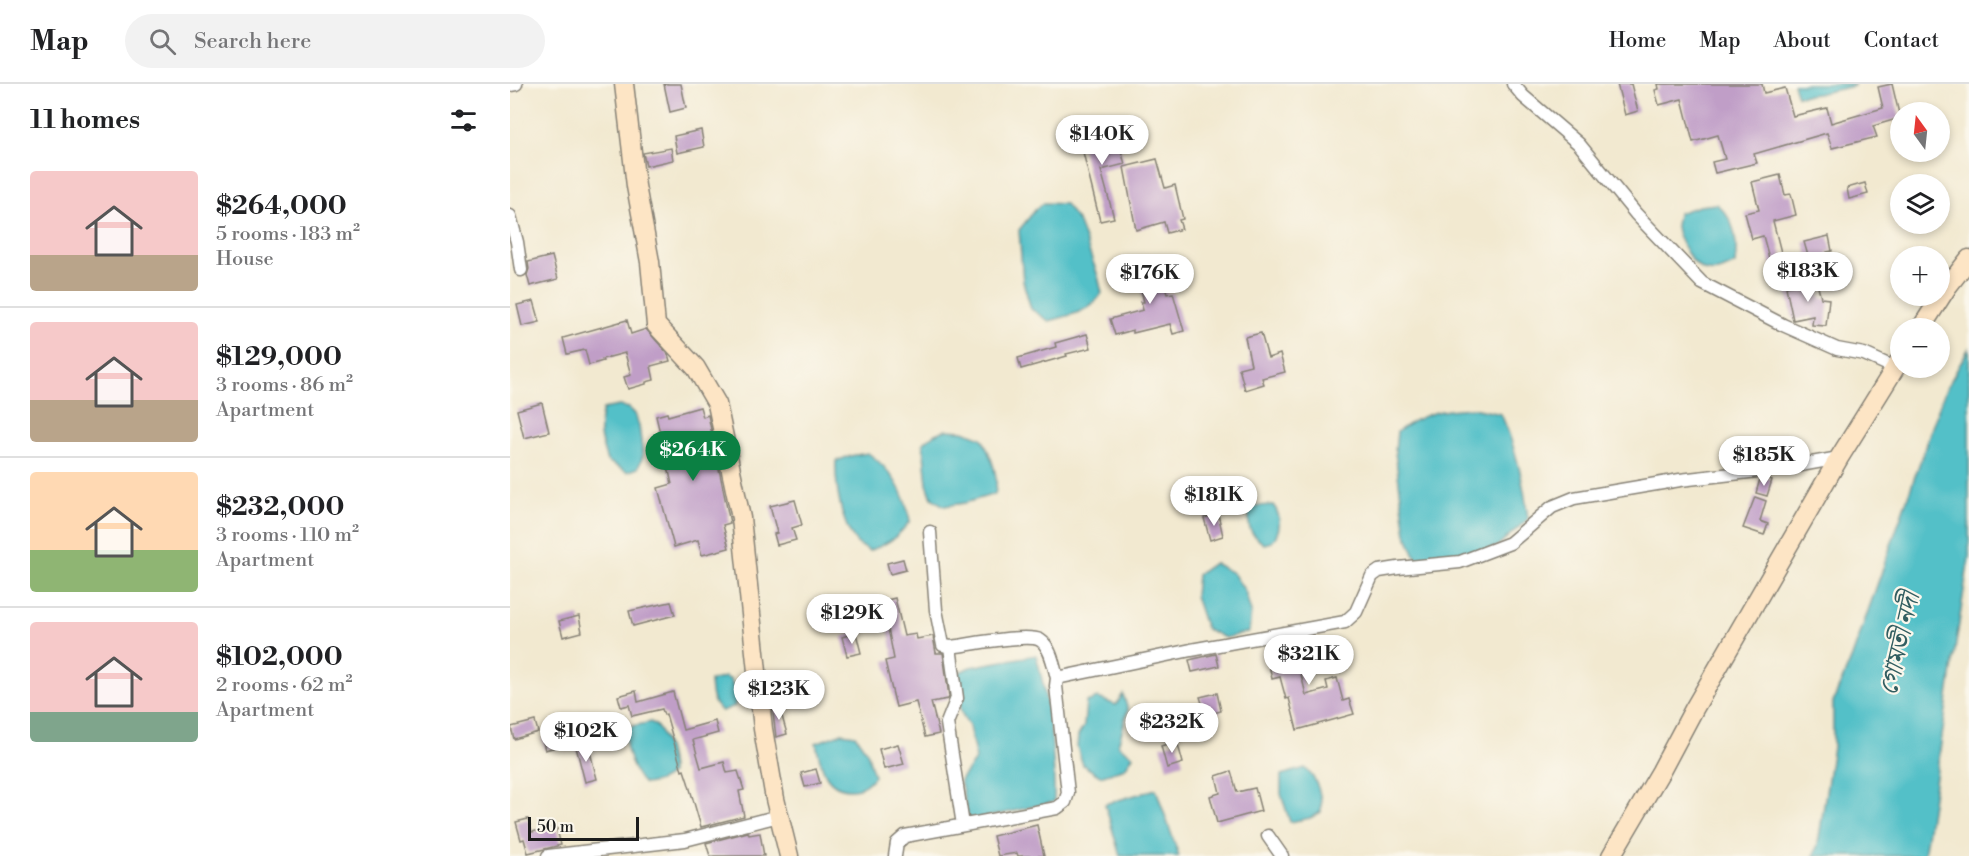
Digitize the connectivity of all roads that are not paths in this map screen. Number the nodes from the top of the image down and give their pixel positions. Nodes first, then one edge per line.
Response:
1 (516, 84) edge
2 (624, 84) edge
3 (1514, 84) edge
4 (510, 85) edge
5 (510, 216) edge
6 (1969, 259) edge
7 (521, 270) dead end
8 (1927, 318) edge
9 (1890, 362) edge
10 (1890, 377) edge
11 (1839, 458) junction
12 (930, 532) dead end
13 (950, 648) junction
14 (1057, 678) junction
15 (779, 816) junction
16 (963, 825) junction
17 (1268, 836) dead end
18 (548, 856) edge
19 (789, 856) edge
20 (895, 856) edge
21 (1282, 856) edge
22 (1611, 856) edge

1 - 4 street
2 - 15 street
3 - 9 street
5 - 7 street
6 - 8 street
10 - 11 street
11 - 14 street
11 - 22 street
12 - 13 street
13 - 14 street
13 - 16 street
14 - 16 street
15 - 18 street
15 - 19 street
16 - 20 street
17 - 21 street

